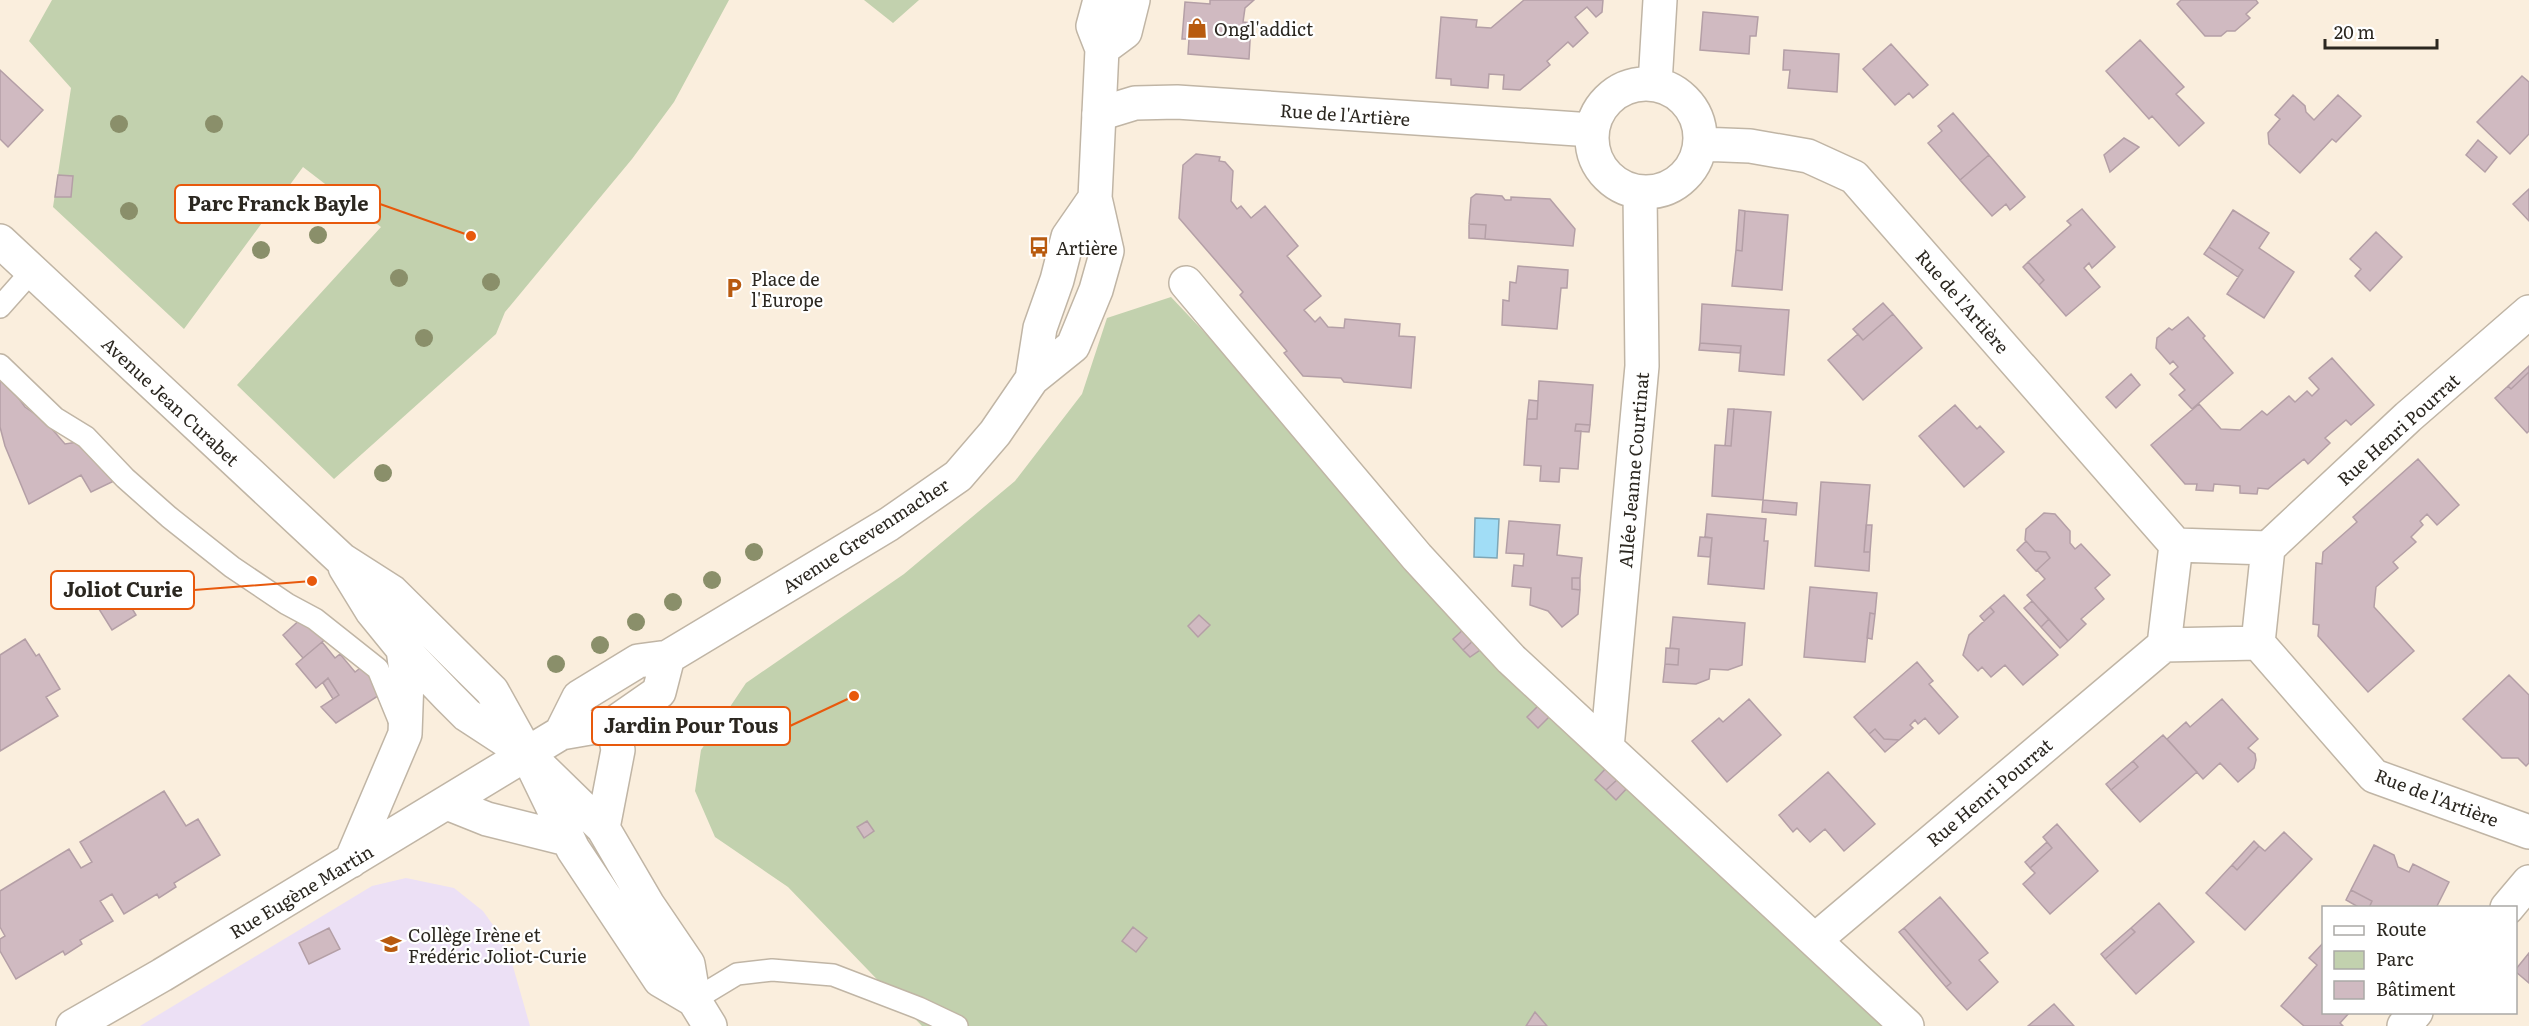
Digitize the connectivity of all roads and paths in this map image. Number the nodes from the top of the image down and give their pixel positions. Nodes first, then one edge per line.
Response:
1 (1100, 0) edge
2 (1133, 0) edge
3 (1660, 0) edge
4 (1102, 49) junction
5 (1655, 84) junction
6 (1099, 114) junction
7 (1592, 130) junction
8 (1700, 144) junction
9 (1640, 192) junction
10 (0, 241) edge
11 (32, 271) junction
12 (1186, 283) dead end
13 (0, 307) edge
14 (2529, 312) edge
15 (0, 365) edge
16 (2176, 545) junction
17 (2268, 548) junction
18 (342, 560) junction
19 (2258, 643) junction
20 (2164, 645) junction
21 (403, 649) junction
22 (668, 657) junction
23 (613, 724) junction
24 (561, 733) junction
25 (405, 734) junction
26 (1607, 748) junction
27 (527, 754) junction
28 (447, 803) junction
29 (603, 828) junction
30 (2529, 832) edge
31 (567, 839) junction
32 (351, 861) junction
33 (2529, 882) edge
34 (2509, 906) edge
35 (1815, 940) junction
36 (702, 1013) edge
37 (2414, 1014) edge
38 (73, 1026) edge
39 (957, 1026) edge
40 (1907, 1026) edge
41 (2404, 1026) edge

1 - 4 street, Avenue Grevenmacher
2 - 4 street
3 - 5 street
4 - 6 street, Avenue Grevenmacher
5 - 7 street
5 - 8 street
6 - 7 street, Rue de l'Artière
6 - 22 street, Avenue Grevenmacher
7 - 9 street
8 - 9 street
8 - 16 street, Rue de l'Artière
9 - 26 street, Allée Jeanne Courtinat
10 - 11 street, Avenue Jean Curabet
11 - 13 lane
11 - 18 street, Avenue Jean Curabet
12 - 26 street
14 - 17 street, Rue Henri Pourrat
15 - 25 lane
16 - 17 street
16 - 20 street
17 - 19 street
18 - 21 street, Avenue Jean Curabet
18 - 27 street, Avenue Jean Curabet
19 - 20 street
19 - 30 street, Rue de l'Artière
20 - 35 street, Rue Henri Pourrat
21 - 25 street
21 - 27 street, Avenue Jean Curabet
22 - 23 street
22 - 24 street, Avenue Grevenmacher
23 - 24 street
23 - 29 street
24 - 27 street
25 - 32 street
26 - 35 street
27 - 28 street, Rue Eugène Martin
27 - 29 street
27 - 31 street
28 - 31 street
28 - 32 street, Rue Eugène Martin
29 - 36 street
31 - 36 street
32 - 38 street, Rue Eugène Martin
33 - 34 street
35 - 40 street
36 - 39 lane
37 - 41 street

